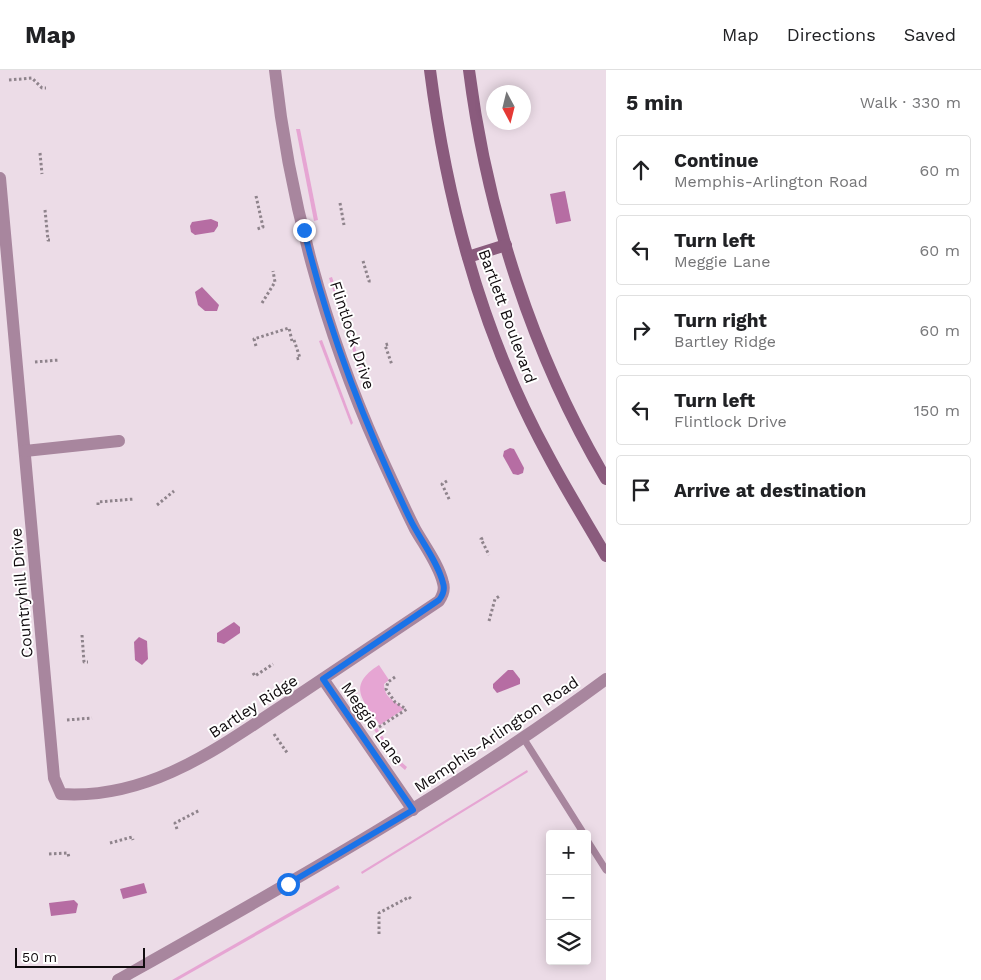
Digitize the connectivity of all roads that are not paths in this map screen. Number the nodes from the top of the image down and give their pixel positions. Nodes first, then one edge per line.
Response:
1 (276, 70) edge
2 (430, 70) edge
3 (469, 70) edge
4 (0, 178) edge
5 (506, 245) junction
6 (468, 257) junction
7 (119, 441) dead end
8 (25, 450) junction
9 (606, 479) edge
10 (606, 556) edge
11 (443, 596) joint
12 (323, 679) junction
13 (606, 679) edge
14 (524, 739) junction
15 (61, 794) joint
16 (413, 810) junction
17 (581, 830) edge
18 (591, 846) edge
19 (606, 870) edge
20 (118, 980) edge

1 - 11 street, Flintlock Drive
2 - 6 main road, Bartlett Boulevard
3 - 5 main road, Bartlett Boulevard
4 - 8 street, Countryhill Drive
5 - 6 main road
5 - 9 main road, Bartlett Boulevard
6 - 10 main road, Bartlett Boulevard
7 - 8 street
8 - 15 street, Countryhill Drive
11 - 12 street, Bartley Ridge
12 - 15 street, Bartley Ridge
12 - 16 street, Meggie Lane
13 - 14 street, Memphis-Arlington Road
14 - 16 street, Memphis-Arlington Road
14 - 17 lane
16 - 20 street, Memphis-Arlington Road
18 - 19 lane

